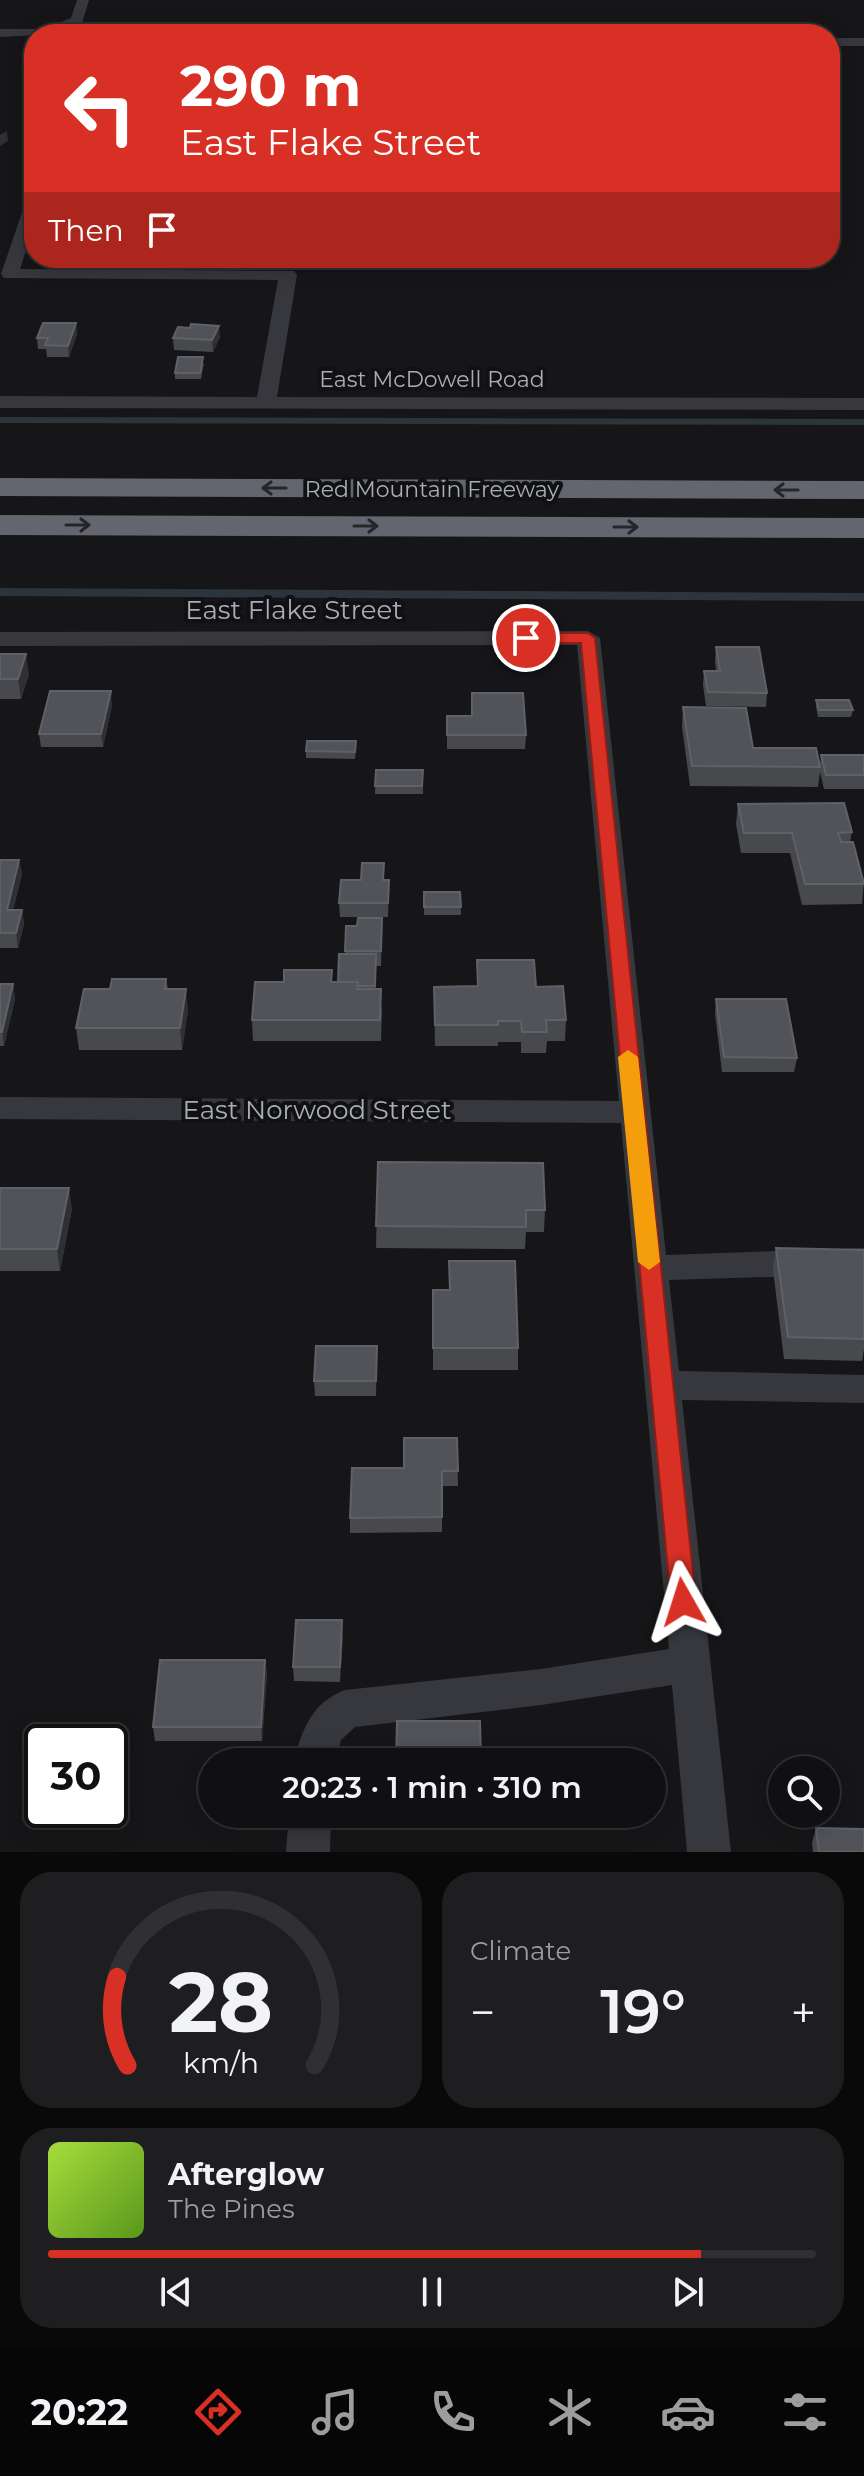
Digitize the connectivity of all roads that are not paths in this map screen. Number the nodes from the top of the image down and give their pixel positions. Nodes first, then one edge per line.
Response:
1 (83, 0) edge
2 (69, 24) edge
3 (24, 31) edge
4 (0, 33) edge
5 (840, 42) edge
6 (864, 42) edge
7 (0, 44) edge
8 (24, 44) edge
9 (24, 231) edge
10 (0, 402) edge
11 (266, 403) junction
12 (864, 404) edge
13 (0, 487) edge
14 (864, 490) edge
15 (0, 525) edge
16 (864, 528) edge
17 (0, 639) edge
18 (0, 1108) edge
19 (633, 1112) junction
20 (864, 1261) edge
21 (649, 1268) junction
22 (661, 1385) junction
23 (864, 1389) edge
24 (689, 1664) junction
25 (318, 1748) edge
26 (309, 1828) edge
27 (308, 1852) edge
28 (709, 1852) edge

1 - 2 street
3 - 4 street
5 - 6 street
7 - 8 street
9 - 11 street
10 - 11 street, East McDowell Road
11 - 12 street, East McDowell Road
14 -> 13 highway, Red Mountain Freeway
15 -> 16 highway, Red Mountain Freeway
17 - 19 street, East Flake Street
18 - 19 street, East Norwood Street
19 - 21 street
20 - 21 street
21 - 22 street
22 - 23 street
22 - 24 street
24 - 25 street
24 - 28 street
26 - 27 street

